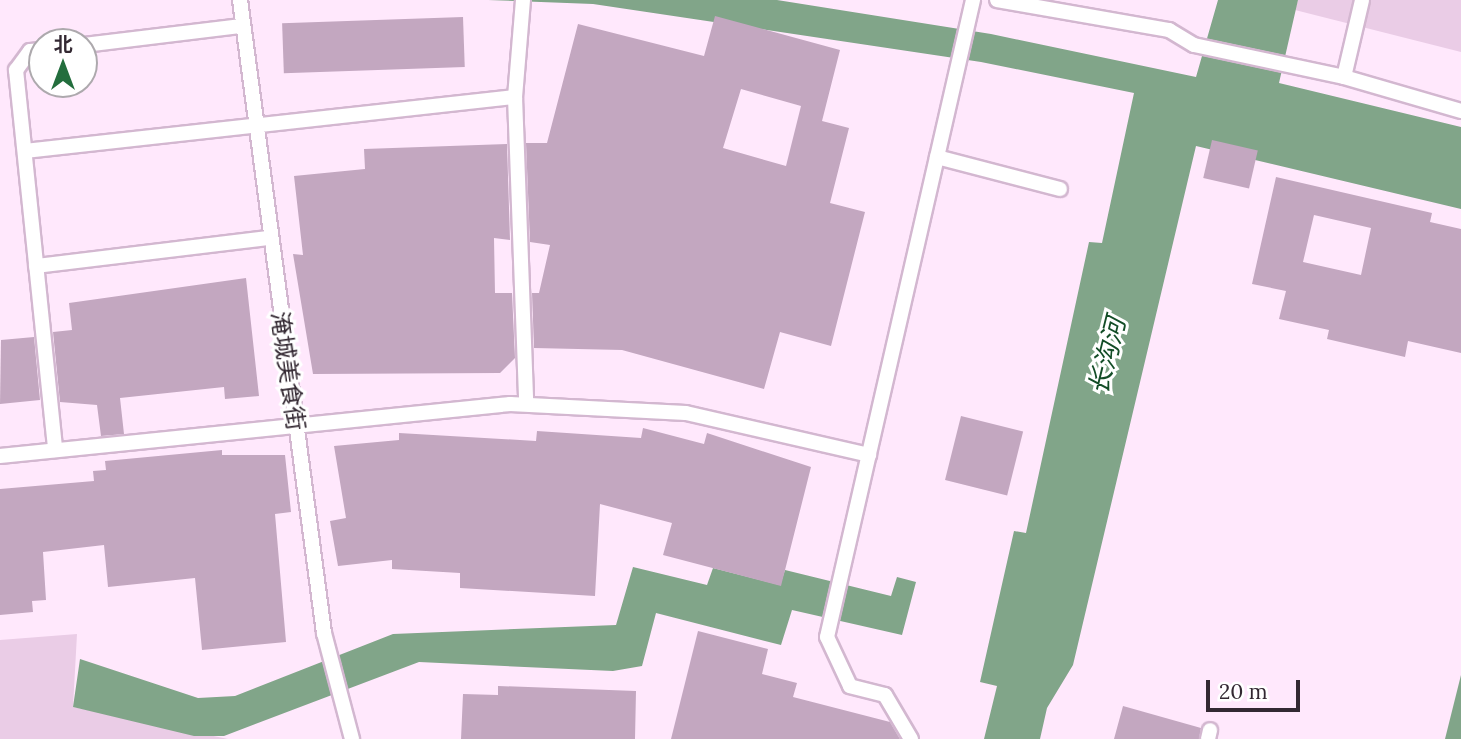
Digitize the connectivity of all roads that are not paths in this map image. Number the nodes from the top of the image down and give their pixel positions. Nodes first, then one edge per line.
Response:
1 (240, 0) edge
2 (523, 0) edge
3 (973, 0) edge
4 (997, 0) edge
5 (1362, 0) edge
6 (242, 26) junction
7 (98, 43) edge
8 (28, 54) edge
9 (1344, 77) junction
10 (515, 97) junction
11 (1461, 111) edge
12 (253, 125) junction
13 (25, 151) junction
14 (937, 157) junction
15 (1060, 189) dead end
16 (269, 238) junction
17 (36, 266) junction
18 (526, 404) junction
19 (296, 423) junction
20 (55, 450) junction
21 (869, 455) junction
22 (0, 456) edge
23 (352, 739) edge
24 (911, 739) edge

1 - 6 lane, 淹城美食街
2 - 10 lane
3 - 14 lane
4 - 9 lane
5 - 9 lane
6 - 7 lane
6 - 12 lane, 淹城美食街
8 - 13 lane
9 - 11 lane
10 - 12 lane
10 - 18 lane
12 - 13 lane
12 - 16 lane, 淹城美食街
13 - 17 lane
14 - 15 lane
14 - 21 lane
16 - 17 lane
16 - 19 lane, 淹城美食街
17 - 20 lane
18 - 19 lane
18 - 21 lane
19 - 20 lane
19 - 23 lane, 淹城美食街
20 - 22 lane
21 - 24 lane

